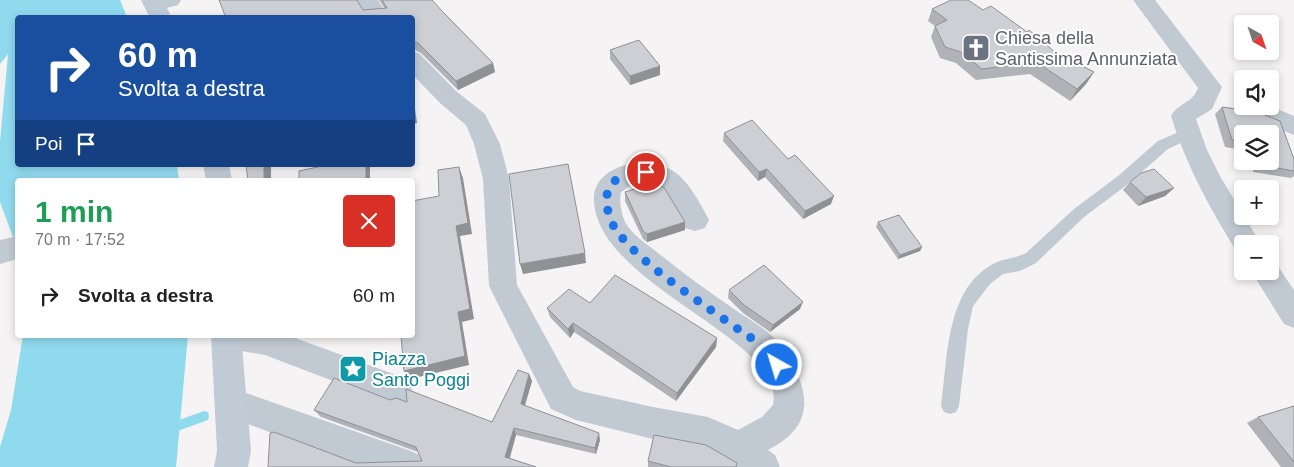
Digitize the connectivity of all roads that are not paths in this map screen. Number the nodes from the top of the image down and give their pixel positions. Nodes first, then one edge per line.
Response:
1 (367, 0) edge
2 (1144, 0) edge
3 (376, 15) edge
4 (415, 62) edge
5 (1210, 87) junction
6 (1234, 100) edge
7 (1268, 115) edge
8 (1294, 126) edge
9 (1188, 134) junction
10 (695, 220) dead end
11 (1241, 235) edge
12 (15, 248) edge
13 (0, 252) edge
14 (1271, 280) edge
15 (1294, 316) edge
16 (228, 338) edge
17 (247, 338) edge
18 (396, 390) dead end
19 (232, 403) junction
20 (950, 406) dead end
21 (737, 447) junction
22 (231, 467) edge
23 (408, 467) edge
24 (763, 467) edge

1 - 3 street
2 - 5 street
4 - 21 street
5 - 6 street
5 - 9 street
7 - 8 street
9 - 11 street
9 - 20 lane
10 - 21 street
12 - 13 street
14 - 15 street
16 - 19 main road
17 - 18 street
19 - 22 main road
19 - 23 street
21 - 24 street

